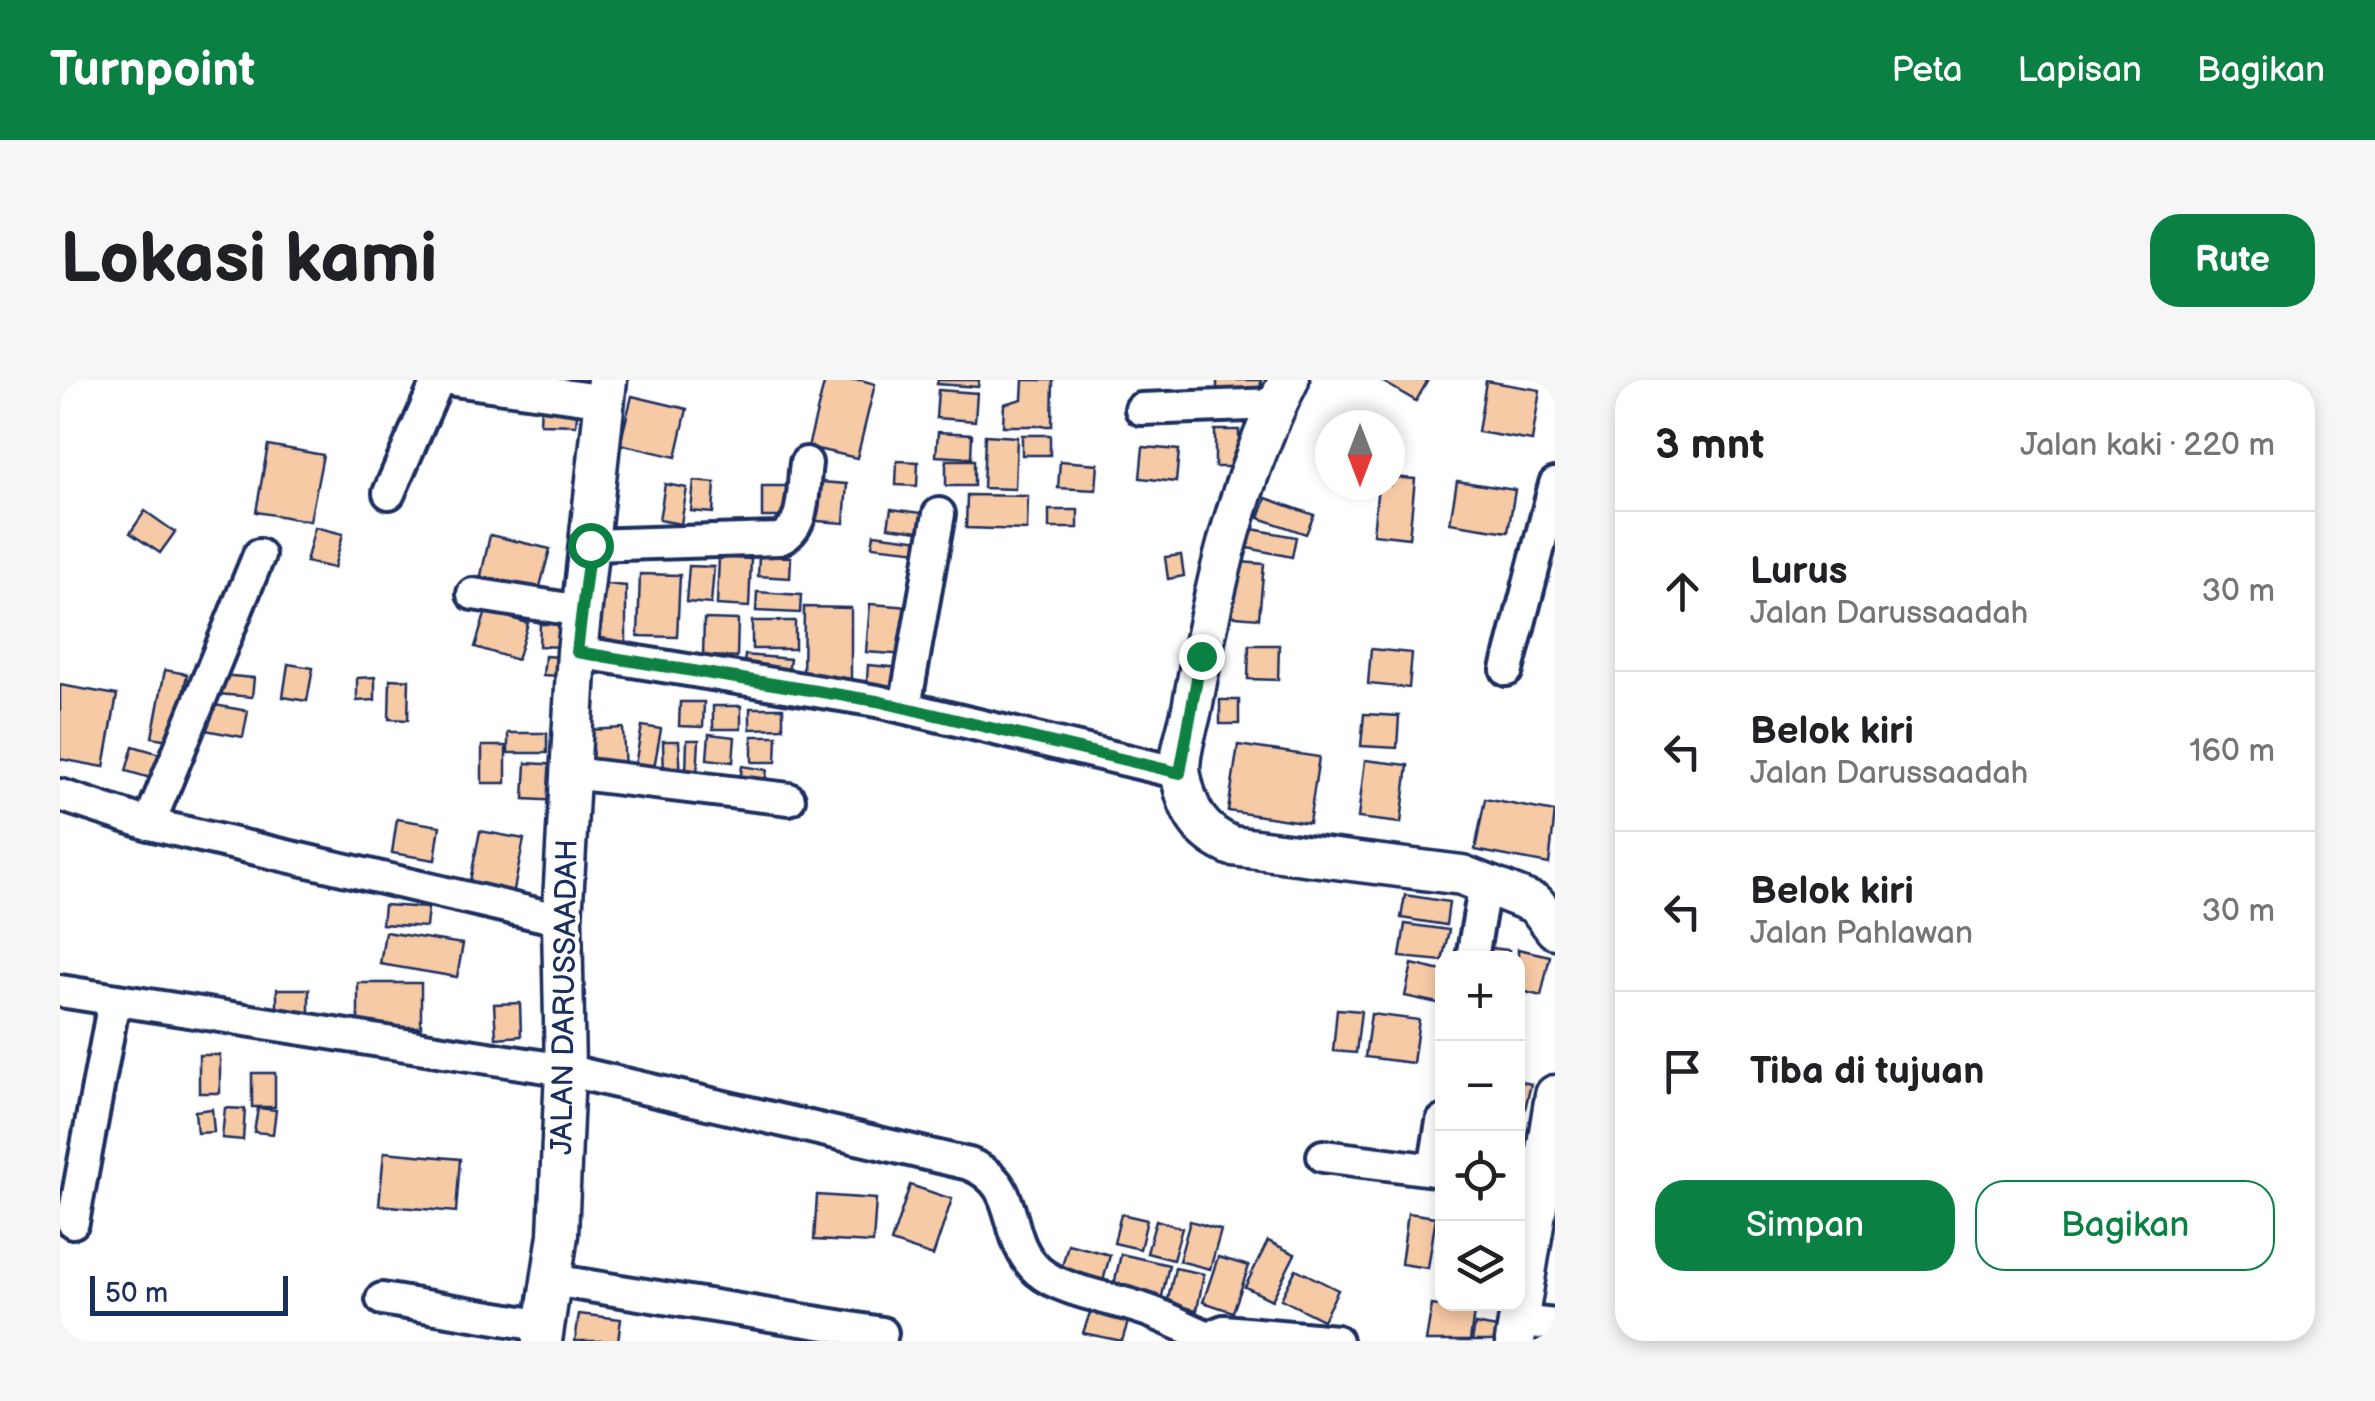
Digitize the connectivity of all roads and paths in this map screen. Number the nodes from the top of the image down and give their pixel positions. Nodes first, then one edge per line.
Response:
1 (438, 380) edge
2 (454, 380) edge
3 (606, 390) edge
4 (1283, 392) edge
5 (1141, 409) dead end
6 (806, 463) dead end
7 (1555, 484) edge
8 (389, 493) dead end
9 (940, 514) dead end
10 (590, 545) junction
11 (260, 555) dead end
12 (474, 594) dead end
13 (581, 611) junction
14 (577, 652) junction
15 (1507, 670) dead end
16 (906, 707) junction
17 (571, 773) junction
18 (1180, 773) junction
19 (60, 795) edge
20 (789, 799) dead end
21 (149, 824) junction
22 (1485, 883) junction
23 (562, 920) junction
24 (1555, 929) edge
25 (1473, 951) edge
26 (60, 991) edge
27 (114, 1002) junction
28 (566, 1070) junction
29 (1555, 1095) edge
30 (1324, 1156) dead end
31 (1435, 1171) edge
32 (1528, 1182) edge
33 (73, 1222) dead end
34 (552, 1280) junction
35 (382, 1298) dead end
36 (1530, 1329) edge
37 (882, 1332) dead end
38 (544, 1334) edge
39 (1202, 1339) edge
40 (1336, 1341) edge

1 - 8 street
2 - 3 street
3 - 10 street, JALAN DARUSSAADAH
4 - 5 street
4 - 18 street
6 - 10 street
7 - 15 street
9 - 16 street
10 - 13 street, JALAN DARUSSAADAH
11 - 21 street
12 - 13 street
13 - 14 street, JALAN DARUSSAADAH
14 - 16 street
14 - 17 street, JALAN DARUSSAADAH
16 - 18 street
17 - 20 street
17 - 23 street, JALAN DARUSSAADAH
18 - 22 street
19 - 21 street
21 - 23 street
22 - 24 street
22 - 25 street
23 - 28 street, JALAN DARUSSAADAH
26 - 27 street
27 - 28 street
27 - 33 street
28 - 34 street, JALAN DARUSSAADAH
28 - 39 street
29 - 32 street
30 - 31 street
32 - 36 street
34 - 37 street
34 - 38 street, JALAN DARUSSAADAH
35 - 38 street
39 - 40 street

